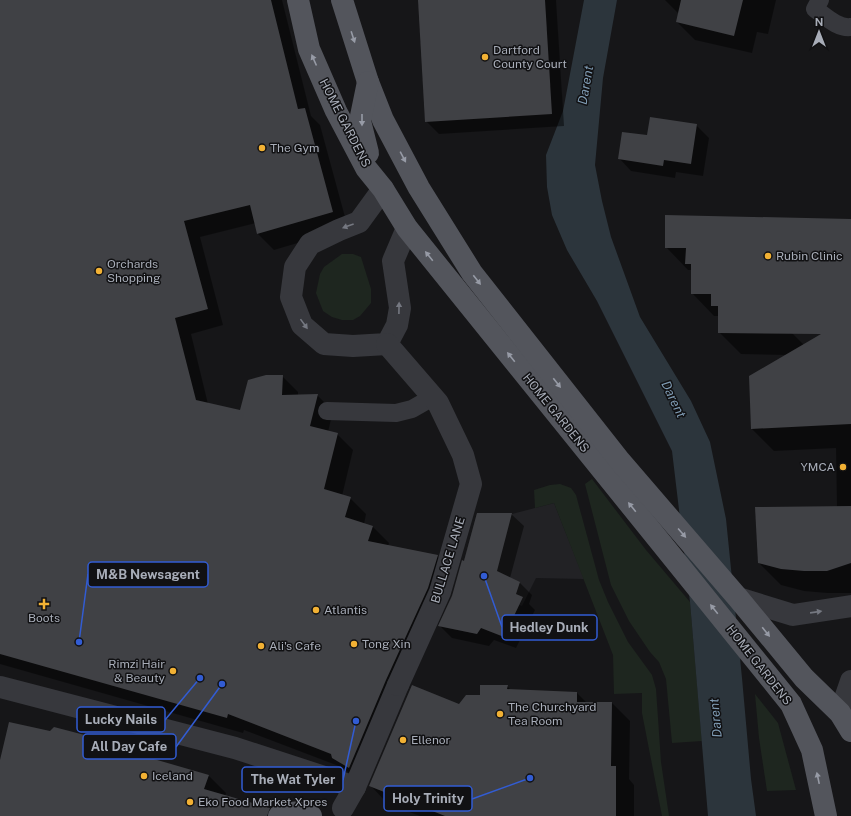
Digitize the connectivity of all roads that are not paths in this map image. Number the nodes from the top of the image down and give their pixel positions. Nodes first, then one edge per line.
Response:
1 (298, 0) edge
2 (342, 0) edge
3 (820, 0) edge
4 (851, 27) edge
5 (368, 82) junction
6 (383, 189) junction
7 (407, 228) junction
8 (387, 344) junction
9 (433, 397) junction
10 (327, 411) dead end
11 (613, 468) junction
12 (738, 598) junction
13 (851, 606) edge
14 (851, 681) edge
15 (0, 688) edge
16 (846, 722) edge
17 (355, 787) junction
18 (343, 808) dead end
19 (279, 816) edge
20 (311, 816) edge
21 (826, 816) edge

6 -> 1 main road, HOME GARDENS
2 -> 5 main road, HOME GARDENS
3 - 4 lane
5 -> 6 main road
5 -> 11 main road, HOME GARDENS
6 - 7 main road, HOME GARDENS
6 -> 8 street
8 -> 7 street
11 -> 7 main road, HOME GARDENS
8 - 9 street, BULLACE LANE
9 - 10 lane
9 - 17 street, BULLACE LANE
11 -> 12 main road, HOME GARDENS
21 -> 11 main road, HOME GARDENS
12 -> 13 street
12 -> 16 main road, HOME GARDENS
14 - 16 street
15 - 17 street
17 - 18 street, BULLACE LANE
19 - 20 main road

